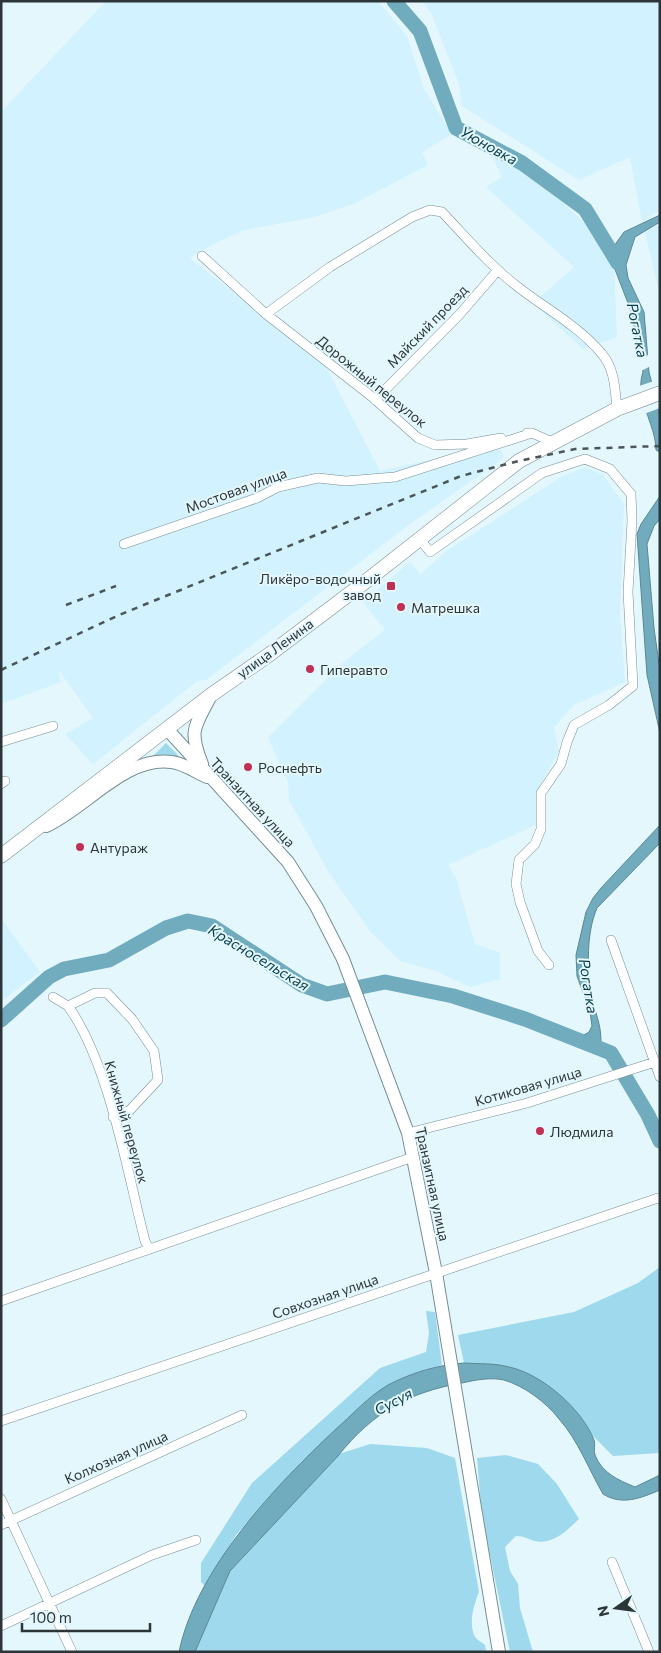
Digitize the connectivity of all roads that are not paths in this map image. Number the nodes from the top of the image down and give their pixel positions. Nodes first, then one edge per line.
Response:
1 (202, 256) dead end
2 (498, 270) junction
3 (266, 314) junction
4 (660, 393) edge
5 (375, 400) junction
6 (623, 407) junction
7 (532, 433) junction
8 (552, 442) junction
9 (420, 539) junction
10 (124, 544) dead end
11 (211, 694) junction
12 (53, 726) dead end
13 (167, 729) junction
14 (1, 742) edge
15 (211, 779) junction
16 (33, 832) junction
17 (1, 856) edge
18 (611, 940) dead end
19 (550, 965) dead end
20 (53, 997) dead end
21 (68, 1006) junction
22 (657, 1063) edge
23 (660, 1077) edge
24 (114, 1117) junction
25 (408, 1133) junction
26 (413, 1158) junction
27 (658, 1198) dead end
28 (149, 1249) junction
29 (436, 1273) junction
30 (1, 1301) edge
31 (242, 1416) dead end
32 (1, 1421) edge
33 (1, 1499) edge
34 (11, 1521) junction
35 (1, 1525) edge
36 (196, 1540) dead end
37 (612, 1562) dead end
38 (50, 1603) junction
39 (1, 1626) edge
40 (72, 1652) edge
41 (499, 1652) edge
42 (649, 1652) edge

1 - 3 street, Дорожный переулок
2 - 3 street
2 - 5 street, Майский проезд
2 - 6 street
3 - 5 street, Дорожный переулок
4 - 6 main road, улица Ленина
5 - 7 street, Дорожный переулок
6 - 8 main road, улица Ленина
7 - 8 street
7 - 10 street, Мостовая улица
8 - 9 main road, улица Ленина
9 - 11 main road, улица Ленина
9 - 19 street
11 - 13 main road, улица Ленина
11 - 15 main road
12 - 14 street
13 - 15 main road, Транзитная улица
13 - 16 main road, улица Ленина
15 - 16 main road
15 - 25 main road, Транзитная улица
16 - 17 main road, улица Ленина
18 - 22 street
20 - 21 street
21 - 24 street, Книжный переулок
21 - 24 street
22 - 23 street
22 - 25 street, Котиковая улица
24 - 28 street, Книжный переулок
25 - 26 main road, Транзитная улица
26 - 28 street
26 - 29 main road, Транзитная улица
27 - 29 street, Совхозная улица
28 - 30 street
29 - 32 street, Совхозная улица
29 - 41 main road, Транзитная улица
31 - 34 street, Колхозная улица
33 - 34 street
34 - 35 street, Колхозная улица
34 - 38 street
36 - 38 street
37 - 42 street
38 - 39 street
38 - 40 street

